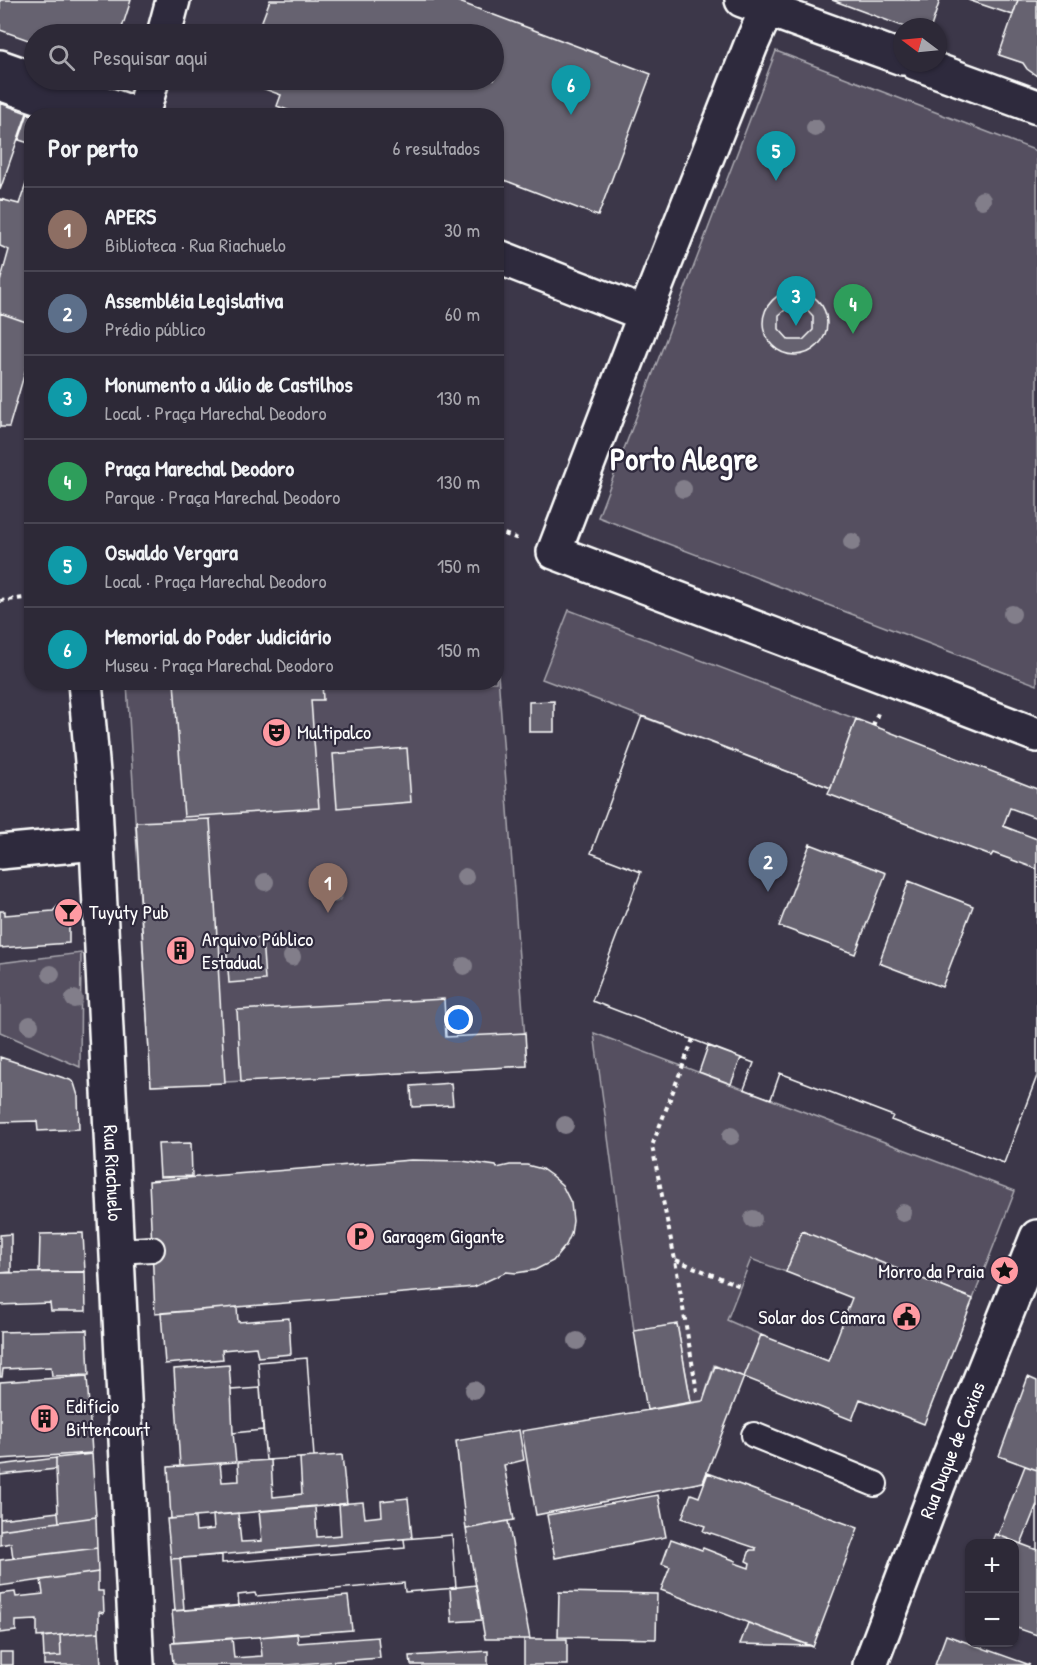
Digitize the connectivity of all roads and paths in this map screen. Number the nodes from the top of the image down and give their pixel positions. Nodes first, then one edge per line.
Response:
1 (173, 0) edge
2 (760, 3) edge
3 (167, 24) edge
4 (893, 55) edge
5 (0, 67) edge
6 (941, 72) edge
7 (24, 75) edge
8 (0, 88) edge
9 (67, 90) edge
10 (149, 90) edge
11 (1037, 107) edge
12 (58, 108) edge
13 (118, 108) edge
14 (143, 108) edge
15 (504, 259) edge
16 (645, 314) junction
17 (24, 598) edge
18 (0, 601) edge
19 (86, 690) edge
20 (1037, 735) edge
21 (96, 843) junction
22 (0, 852) edge
23 (693, 1039) dead end
24 (1037, 1237) edge
25 (152, 1249) dead end
26 (116, 1251) junction
27 (675, 1260) junction
28 (1029, 1280) edge
29 (740, 1286) dead end
30 (697, 1392) dead end
31 (754, 1435) dead end
32 (875, 1484) dead end
33 (137, 1665) edge
34 (870, 1665) edge

1 - 3 street
2 - 4 street
2 - 16 street
5 - 7 street
6 - 11 street
8 - 12 lane
9 - 13 street
10 - 14 street
15 - 16 street
16 - 20 street
17 - 18 path
19 - 21 street, Rua Riachuelo
21 - 22 street
21 - 26 street, Rua Riachuelo
23 - 27 path
24 - 28 street, Rua Duque de Caxias
25 - 26 lane
26 - 33 street, Rua Riachuelo
27 - 29 path
27 - 30 path
28 - 34 street, Rua Duque de Caxias
31 - 32 lane

